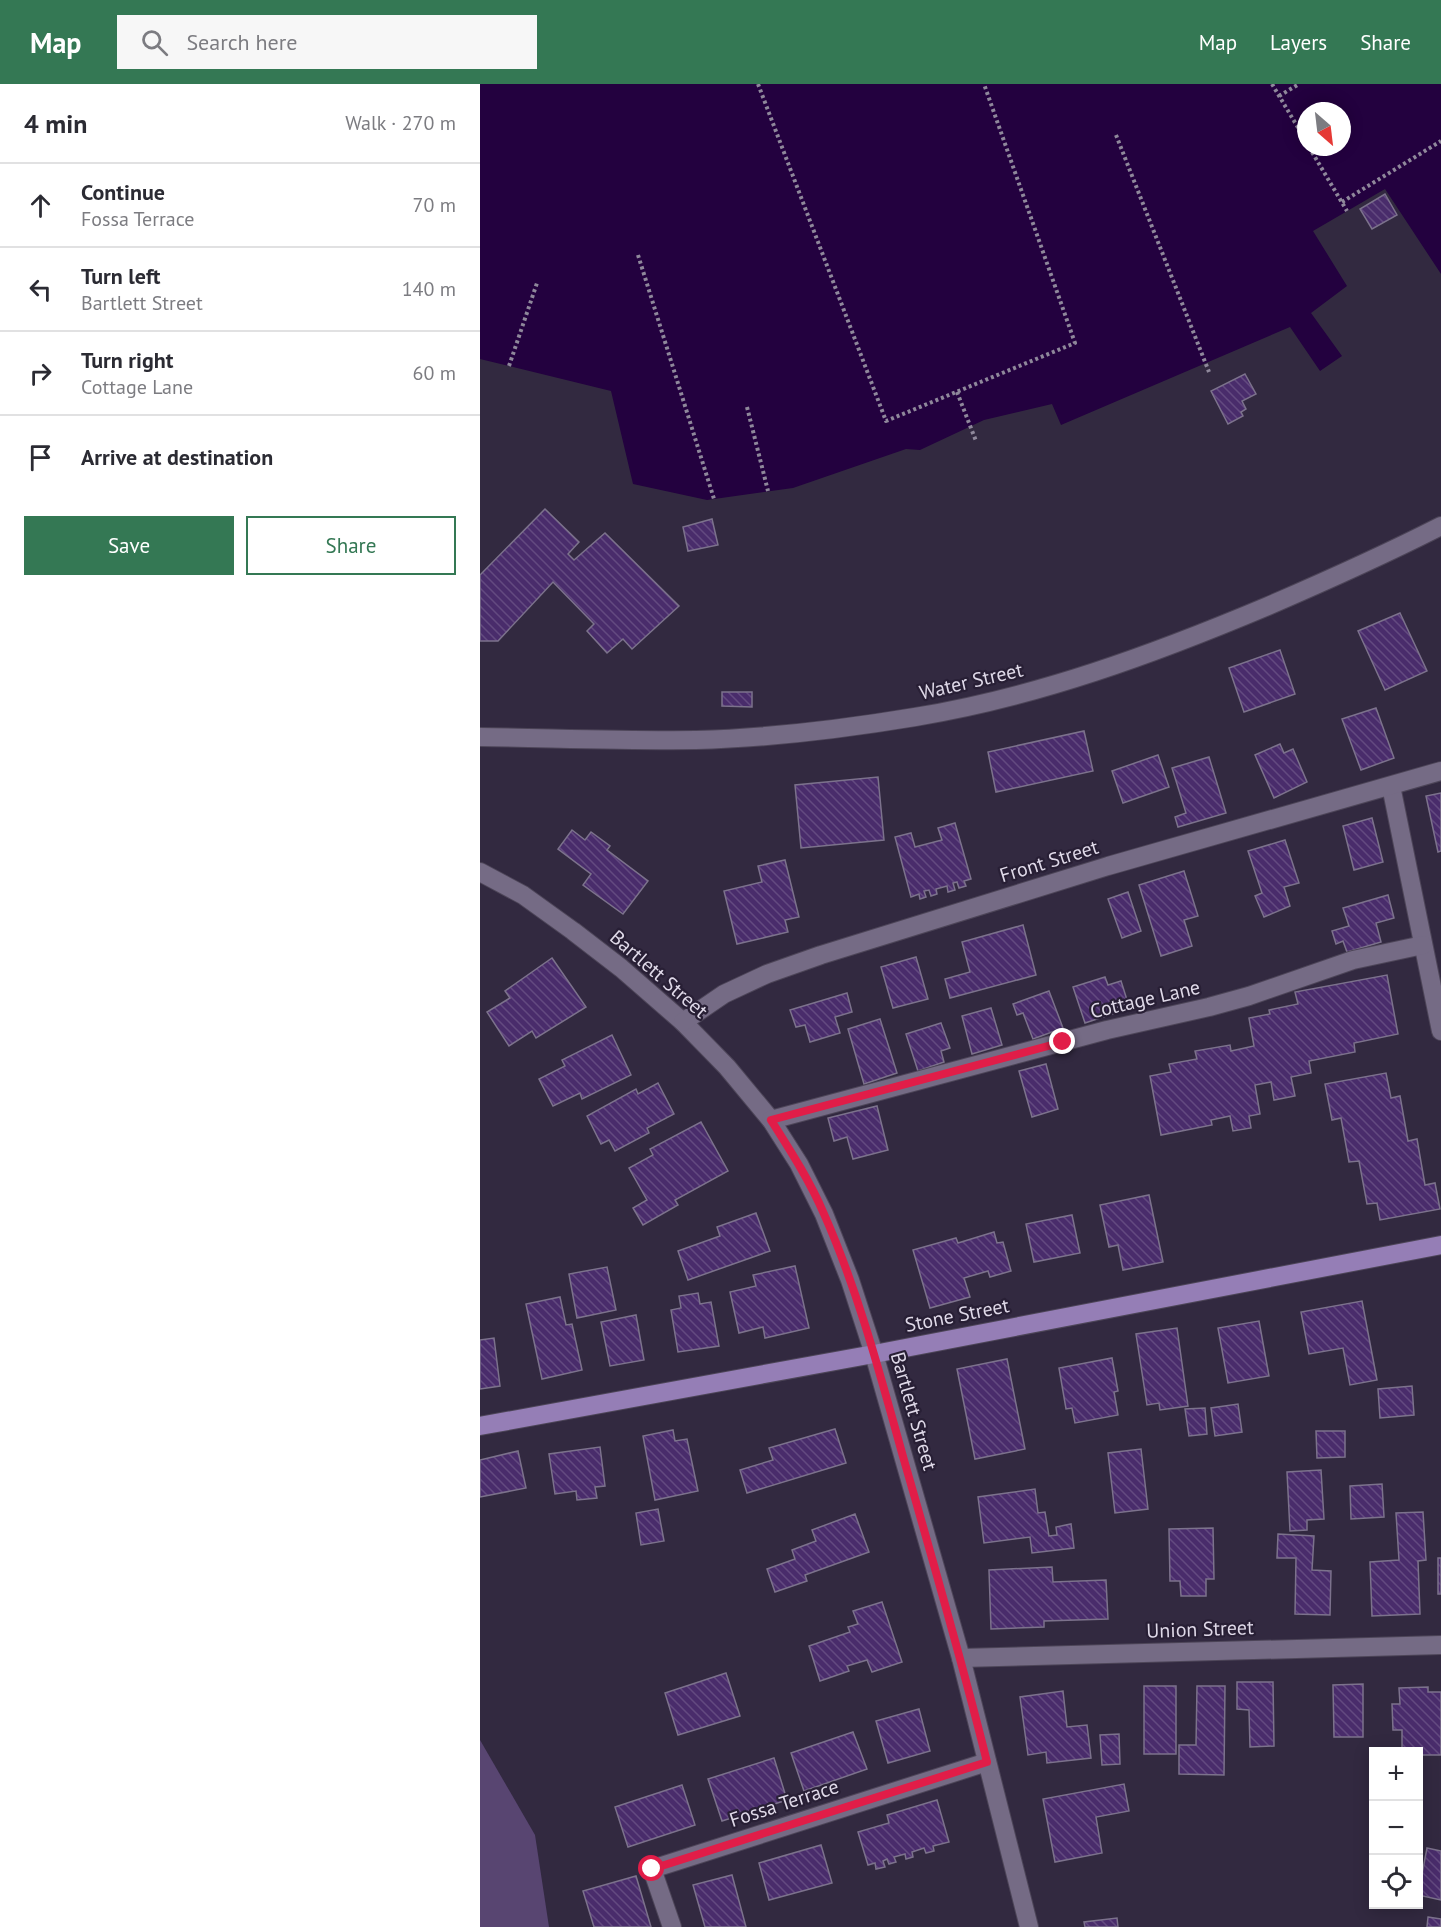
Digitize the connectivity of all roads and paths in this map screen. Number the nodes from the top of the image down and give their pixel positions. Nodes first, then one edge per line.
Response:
1 (758, 84) edge
2 (984, 84) edge
3 (1272, 84) edge
4 (1299, 84) edge
5 (1279, 96) junction
6 (1297, 126) edge
7 (1116, 135) dead end
8 (1441, 141) edge
9 (1314, 156) edge
10 (1342, 202) junction
11 (1347, 211) dead end
12 (638, 255) dead end
13 (537, 283) dead end
14 (509, 366) dead end
15 (1209, 372) dead end
16 (957, 392) junction
17 (747, 407) dead end
18 (976, 441) dead end
19 (768, 491) dead end
20 (714, 499) dead end
21 (1441, 526) edge
22 (480, 737) edge
23 (1441, 771) edge
24 (1391, 786) junction
25 (480, 872) edge
26 (1423, 945) junction
27 (683, 1022) junction
28 (1441, 1031) edge
29 (771, 1120) junction
30 (1441, 1245) edge
31 (874, 1354) junction
32 (480, 1426) edge
33 (1441, 1645) edge
34 (961, 1658) junction
35 (987, 1762) junction
36 (672, 1927) edge
37 (1029, 1927) edge

1 - 16 path
2 - 16 path
3 - 5 path
4 - 5 path
5 - 6 path
7 - 15 path
8 - 10 path
9 - 10 path
10 - 11 path
12 - 20 path
13 - 14 path
16 - 18 path
17 - 19 path
21 - 22 street, Water Street
23 - 24 street, Front Street
24 - 26 street
24 - 27 street, Front Street
25 - 27 street, Bartlett Street
26 - 28 street
26 - 29 street, Cottage Lane
27 - 29 street, Bartlett Street
29 - 31 street, Bartlett Street
30 - 31 main road, Stone Street
31 - 32 main road, Stone Street
31 - 34 street, Bartlett Street
33 - 34 street, Union Street
34 - 35 street, Bartlett Street
35 - 36 street, Fossa Terrace
35 - 37 street, Bartlett Street

